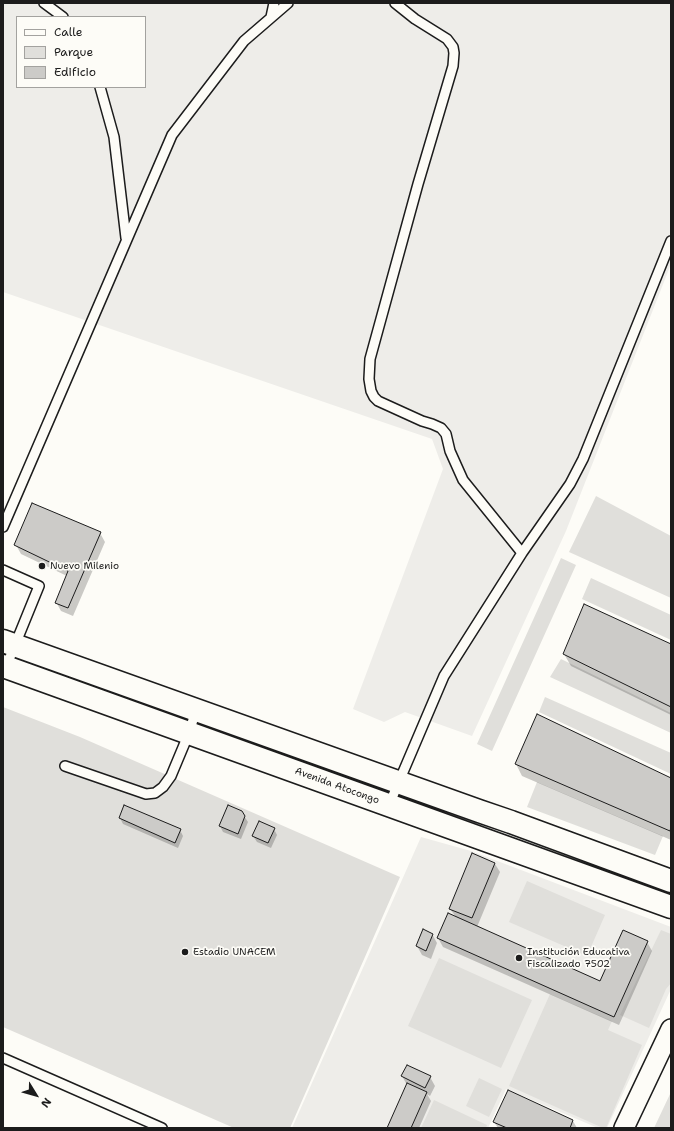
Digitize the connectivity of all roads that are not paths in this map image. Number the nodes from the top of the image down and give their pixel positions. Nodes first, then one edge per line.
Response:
1 (44, 3) edge
2 (274, 3) edge
3 (288, 3) edge
4 (395, 3) edge
5 (61, 16) edge
6 (271, 17) junction
7 (100, 88) edge
8 (126, 240) junction
9 (671, 241) edge
10 (3, 527) edge
11 (522, 553) junction
12 (3, 570) edge
13 (9, 643) edge
14 (4, 667) edge
15 (196, 710) junction
16 (189, 733) junction
17 (65, 766) dead end
18 (360, 768) junction
19 (397, 782) junction
20 (351, 791) junction
21 (389, 804) junction
22 (478, 811) junction
23 (472, 835) junction
24 (671, 880) edge
25 (671, 907) edge
26 (671, 1029) edge
27 (3, 1058) edge
28 (162, 1128) edge
29 (624, 1128) edge

1 - 5 lane
2 - 6 lane
3 - 6 lane
4 - 11 lane
6 - 8 lane
7 - 8 lane
8 - 10 lane
9 - 11 lane
11 - 19 lane
12 - 13 lane
13 - 14 lane
13 - 15 main road
14 - 16 main road, Avenida Atocongo
15 - 16 lane
15 - 18 main road
16 - 17 lane
16 - 20 main road, Avenida Atocongo
18 - 19 main road
18 - 20 main road
19 - 21 lane
19 - 22 main road
20 - 21 main road, Avenida Atocongo
21 - 23 main road, Avenida Atocongo
22 - 23 main road
22 - 24 main road
23 - 25 main road, Avenida Atocongo
26 - 29 street
27 - 28 lane

